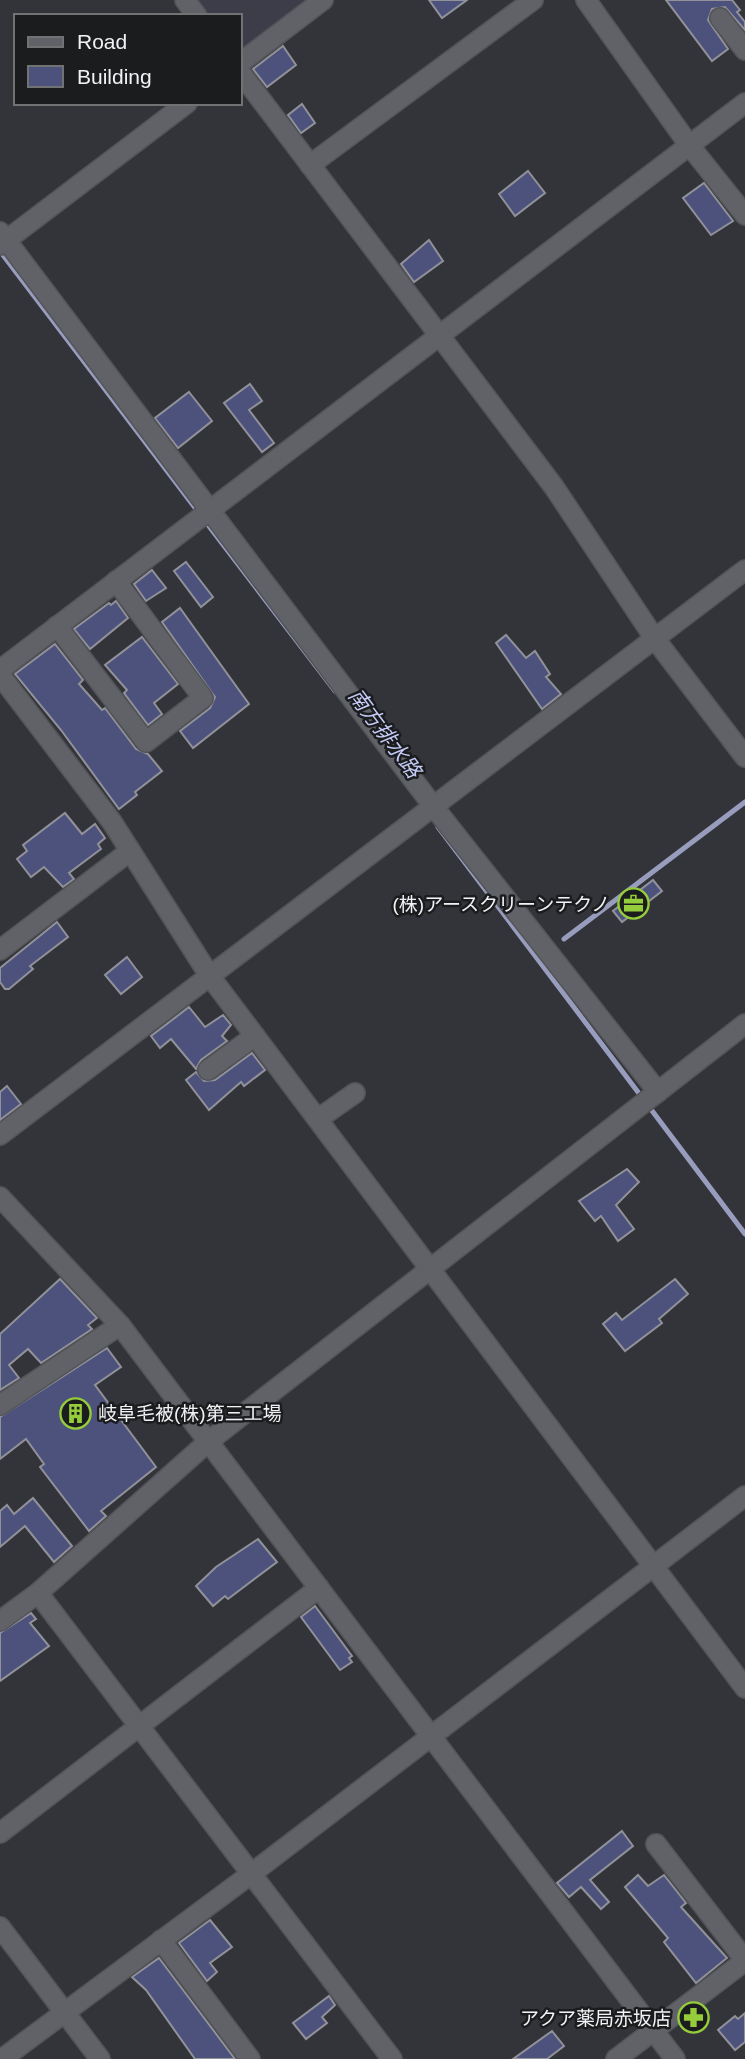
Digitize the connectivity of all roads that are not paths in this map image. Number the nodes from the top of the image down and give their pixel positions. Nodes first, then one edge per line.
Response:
1 (323, 0) edge
2 (533, 0) edge
3 (586, 0) edge
4 (720, 18) dead end
5 (745, 50) edge
6 (242, 61) edge
7 (242, 75) edge
8 (745, 103) edge
9 (184, 105) edge
10 (690, 145) junction
11 (310, 165) junction
12 (745, 215) edge
13 (3, 240) edge
14 (439, 334) junction
15 (204, 513) junction
16 (745, 570) edge
17 (116, 581) junction
18 (57, 626) junction
19 (654, 639) junction
20 (0, 672) edge
21 (745, 757) edge
22 (428, 810) junction
23 (130, 851) junction
24 (0, 950) edge
25 (209, 975) junction
26 (745, 1024) edge
27 (255, 1036) junction
28 (208, 1070) dead end
29 (355, 1093) dead end
30 (656, 1094) junction
31 (318, 1119) junction
32 (0, 1135) edge
33 (4, 1209) edge
34 (431, 1268) junction
35 (120, 1325) junction
36 (0, 1405) edge
37 (209, 1441) junction
38 (745, 1496) edge
39 (653, 1567) junction
40 (318, 1588) junction
41 (38, 1593) junction
42 (0, 1621) edge
43 (745, 1688) edge
44 (138, 1726) junction
45 (431, 1736) junction
46 (0, 1833) edge
47 (656, 1843) dead end
48 (251, 1874) junction
49 (0, 1927) edge
50 (161, 1940) junction
51 (745, 1961) edge
52 (65, 2011) junction
53 (654, 2031) junction
54 (2, 2059) edge
55 (100, 2059) edge
56 (250, 2059) edge
57 (392, 2059) edge
58 (616, 2059) edge
59 (675, 2059) edge

1 - 6 street
2 - 11 street
3 - 10 street
4 - 5 street
7 - 11 street
8 - 10 street
9 - 13 street
10 - 12 street
10 - 14 street
11 - 14 street
13 - 15 street
14 - 15 street
14 - 19 street
15 - 17 street
15 - 22 street
16 - 19 street
17 - 18 street
17 - 18 street
18 - 20 street
19 - 21 street
19 - 22 street
20 - 23 street
22 - 25 street
22 - 30 street
23 - 24 street
23 - 25 street
25 - 27 street
25 - 32 street
26 - 30 street
27 - 28 street
27 - 31 street
29 - 31 street
30 - 34 street
31 - 34 street
33 - 35 street
34 - 37 street
34 - 39 street
35 - 36 street
35 - 37 street
37 - 40 street
37 - 41 street
38 - 39 street
39 - 43 street
39 - 45 street
40 - 44 street
40 - 45 street
41 - 42 street
41 - 44 street
44 - 46 street
44 - 48 street
45 - 48 street
45 - 53 street
47 - 51 street
48 - 50 street
48 - 57 street
49 - 52 street
50 - 52 street
50 - 56 street
51 - 53 street
52 - 54 street
52 - 55 street
53 - 58 street
53 - 59 street

